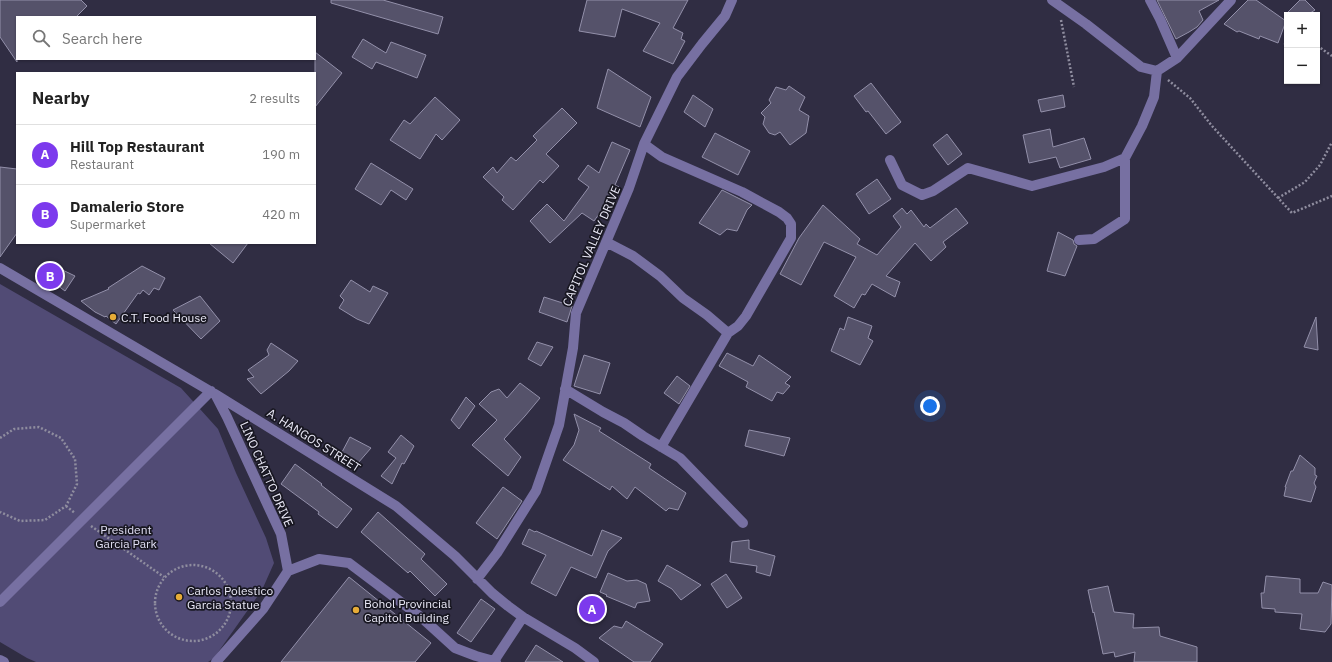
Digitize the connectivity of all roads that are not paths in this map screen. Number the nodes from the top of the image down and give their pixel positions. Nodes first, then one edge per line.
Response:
1 (732, 0) edge
2 (1150, 0) edge
3 (1231, 0) edge
4 (1054, 2) edge
5 (1177, 58) junction
6 (1157, 71) junction
7 (644, 144) junction
8 (1125, 158) junction
9 (890, 160) dead end
10 (1079, 240) dead end
11 (606, 242) junction
12 (0, 268) edge
13 (728, 333) junction
14 (565, 388) junction
15 (213, 392) junction
16 (661, 447) junction
17 (743, 523) dead end
18 (288, 571) junction
19 (477, 579) junction
20 (0, 602) edge
21 (523, 617) junction
22 (0, 660) edge
23 (495, 661) edge
24 (4, 662) edge
25 (216, 662) edge
26 (594, 662) edge

1 - 7 street, CAPITOL VALLEY DRIVE
2 - 5 street
3 - 5 street
4 - 6 street
5 - 6 street
6 - 8 street
7 - 11 street, CAPITOL VALLEY DRIVE
7 - 13 street
8 - 9 street
8 - 10 street
11 - 13 street
11 - 14 street, CAPITOL VALLEY DRIVE
12 - 15 street, A. HANGOS STREET
13 - 16 street
14 - 16 street
14 - 19 street, CAPITOL VALLEY DRIVE
15 - 18 street, LINO CHATTO DRIVE
15 - 19 street, A. HANGOS STREET
15 - 20 street
16 - 17 street
18 - 23 street
18 - 25 street
19 - 21 street, A. HANGOS STREET
21 - 23 street
21 - 26 street, A. HANGOS STREET
22 - 24 street

